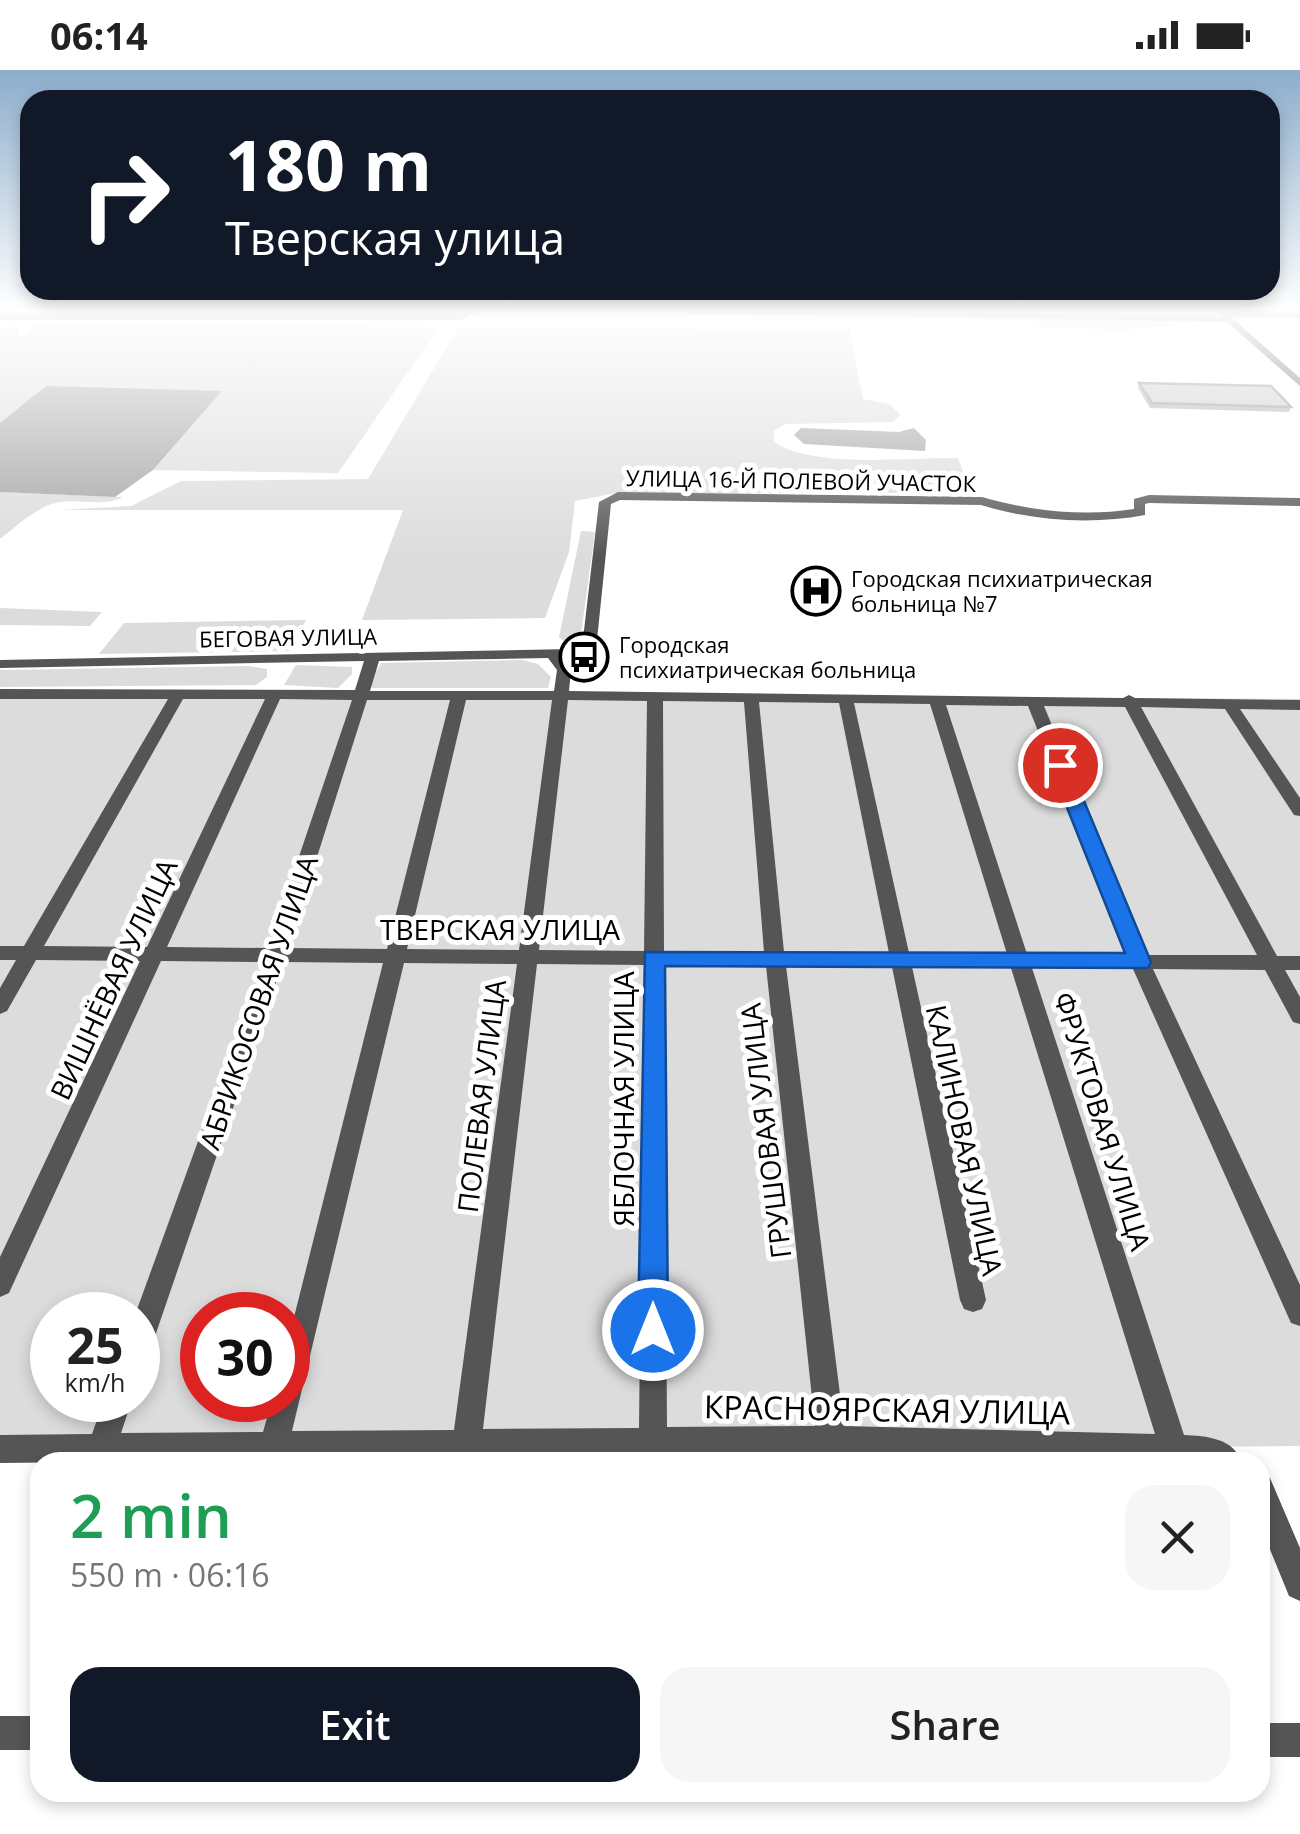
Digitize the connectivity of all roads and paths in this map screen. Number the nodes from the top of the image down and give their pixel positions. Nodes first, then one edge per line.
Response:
1 (1300, 502) edge
2 (576, 653) joint
3 (553, 655) junction
4 (373, 658) junction
5 (0, 664) edge
6 (0, 694) edge
7 (274, 696) junction
8 (459, 696) junction
9 (560, 696) junction
10 (655, 696) junction
11 (751, 696) junction
12 (177, 697) junction
13 (364, 697) junction
14 (845, 697) junction
15 (936, 698) junction
16 (1033, 699) junction
17 (1130, 700) junction
18 (1228, 702) junction
19 (1300, 705) edge
20 (1300, 812) edge
21 (0, 953) edge
22 (30, 953) junction
23 (155, 954) junction
24 (275, 956) junction
25 (397, 957) junction
26 (529, 957) junction
27 (653, 958) junction
28 (775, 958) junction
29 (897, 959) junction
30 (1020, 960) junction
31 (1140, 962) junction
32 (1270, 963) junction
33 (1300, 963) edge
34 (0, 1006) edge
35 (1300, 1016) edge
36 (0, 1284) edge
37 (157, 1292) edge
38 (972, 1300) dead end
39 (310, 1305) edge
40 (1300, 1314) edge
41 (110, 1422) edge
42 (280, 1422) edge
43 (831, 1440) junction
44 (653, 1442) junction
45 (468, 1444) junction
46 (274, 1446) junction
47 (1174, 1449) junction
48 (0, 1450) edge
49 (100, 1451) junction
50 (1212, 1452) edge
51 (1270, 1512) edge
52 (1300, 1585) edge
53 (0, 1733) edge
54 (30, 1733) edge
55 (1270, 1740) edge
56 (1300, 1740) edge

1 - 2 street, УЛИЦА 16-Й ПОЛЕВОЙ УЧАСТОК
2 - 3 street, БЕГОВАЯ УЛИЦА
3 - 4 street, БЕГОВАЯ УЛИЦА
3 - 9 street, ПОЛЕВАЯ УЛИЦА
4 - 5 street, БЕГОВАЯ УЛИЦА
4 - 13 street, АБРИКОСОВАЯ УЛИЦА
6 - 12 street
7 - 12 street
7 - 13 street
7 - 23 street, ВИШНЁВАЯ УЛИЦА
8 - 9 street
8 - 13 street
8 - 25 street
9 - 10 street
9 - 26 street, ПОЛЕВАЯ УЛИЦА
10 - 11 street
10 - 27 street, ЯБЛОЧНАЯ УЛИЦА
11 - 14 street
11 - 28 street, ГРУШОВАЯ УЛИЦА
12 - 22 street
13 - 24 street, АБРИКОСОВАЯ УЛИЦА
14 - 15 street
14 - 29 street, КАЛИНОВАЯ УЛИЦА
15 - 16 street
15 - 30 street, ФРУКТОВАЯ УЛИЦА
16 - 17 street
16 - 31 street
17 - 18 street
17 - 32 street
18 - 19 street
18 - 20 street
21 - 22 street, ТВЕРСКАЯ УЛИЦА
22 - 23 street, ТВЕРСКАЯ УЛИЦА
22 - 34 street
23 - 24 street, ТВЕРСКАЯ УЛИЦА
23 - 36 street, ВИШНЁВАЯ УЛИЦА
24 - 25 street, ТВЕРСКАЯ УЛИЦА
24 - 37 street, АБРИКОСОВАЯ УЛИЦА
25 - 26 street, ТВЕРСКАЯ УЛИЦА
25 - 39 street
26 - 27 street, ТВЕРСКАЯ УЛИЦА
26 - 45 street, ПОЛЕВАЯ УЛИЦА
27 - 28 street, ТВЕРСКАЯ УЛИЦА
27 - 44 street, ЯБЛОЧНАЯ УЛИЦА
28 - 29 street, ТВЕРСКАЯ УЛИЦА
28 - 43 street, ГРУШОВАЯ УЛИЦА
29 - 30 street, ТВЕРСКАЯ УЛИЦА
29 - 38 street, КАЛИНОВАЯ УЛИЦА
30 - 31 street, ТВЕРСКАЯ УЛИЦА
30 - 47 street, ФРУКТОВАЯ УЛИЦА
31 - 32 street, ТВЕРСКАЯ УЛИЦА
31 - 40 street
32 - 33 street, ТВЕРСКАЯ УЛИЦА
32 - 35 street
41 - 49 street
42 - 46 street
43 - 44 street, КРАСНОЯРСКАЯ УЛИЦА
43 - 47 street, КРАСНОЯРСКАЯ УЛИЦА
44 - 45 street, КРАСНОЯРСКАЯ УЛИЦА
45 - 46 street, КРАСНОЯРСКАЯ УЛИЦА
46 - 49 street, КРАСНОЯРСКАЯ УЛИЦА
47 - 50 street, КРАСНОЯРСКАЯ УЛИЦА
48 - 49 street, КРАСНОЯРСКАЯ УЛИЦА
51 - 52 street
53 - 54 street
55 - 56 street

